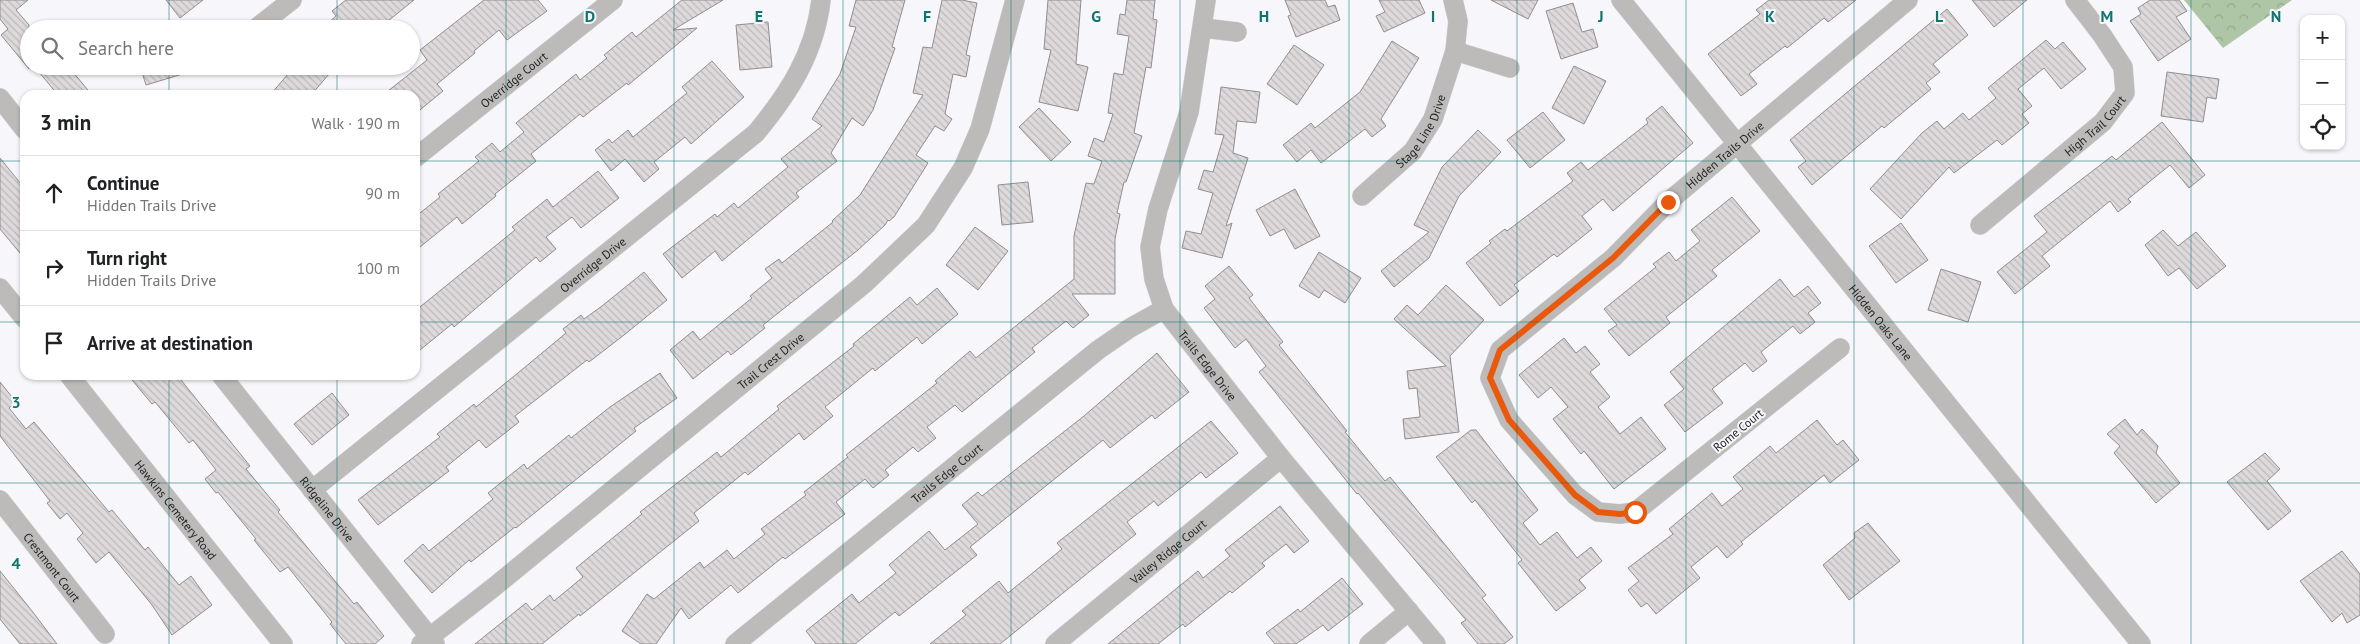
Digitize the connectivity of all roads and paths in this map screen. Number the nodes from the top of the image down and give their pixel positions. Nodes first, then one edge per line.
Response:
1 (292, 0) edge
2 (613, 0) edge
3 (821, 0) edge
4 (1016, 0) edge
5 (1206, 0) edge
6 (1453, 0) edge
7 (1621, 0) edge
8 (1908, 0) edge
9 (2075, 0) edge
10 (266, 20) edge
11 (1203, 28) junction
12 (1237, 32) dead end
13 (1455, 51) junction
14 (1510, 68) dead end
15 (0, 98) edge
16 (20, 124) edge
17 (1737, 143) junction
18 (420, 154) edge
19 (1362, 196) dead end
20 (1980, 225) dead end
21 (0, 288) edge
22 (1164, 309) junction
23 (20, 313) edge
24 (1840, 348) dead end
25 (73, 380) edge
26 (224, 380) edge
27 (1281, 458) junction
28 (312, 490) junction
29 (0, 500) edge
30 (1635, 512) joint
31 (1409, 611) junction
32 (105, 634) dead end
33 (428, 642) edge
34 (283, 644) edge
35 (735, 644) edge
36 (1055, 644) edge
37 (1369, 644) edge
38 (1436, 644) edge
39 (2141, 644) edge

1 - 10 street
2 - 18 street, Overridge Court
3 - 28 street, Overridge Drive
4 - 33 street, Trail Crest Drive
5 - 11 street, Trails Edge Drive
6 - 13 street, Stage Line Drive
7 - 17 street, Hidden Oaks Lane
8 - 17 street, Hidden Trails Drive
9 - 20 street, High Trail Court
11 - 12 street
11 - 22 street, Trails Edge Drive
13 - 14 street
13 - 19 street, Stage Line Drive
15 - 16 street
17 - 30 street, Hidden Trails Drive
17 - 39 street, Hidden Oaks Lane
21 - 23 street
22 - 27 street, Trails Edge Drive
22 - 35 street, Trails Edge Court
24 - 30 street, Rome Court
25 - 34 street, Hawkins Cemetery Road
26 - 28 street, Ridgeline Drive
27 - 31 street, Trails Edge Drive
27 - 36 street, Valley Ridge Court
28 - 33 street, Ridgeline Drive
29 - 32 street, Crestmont Court
31 - 37 street
31 - 38 street, Trails Edge Drive

